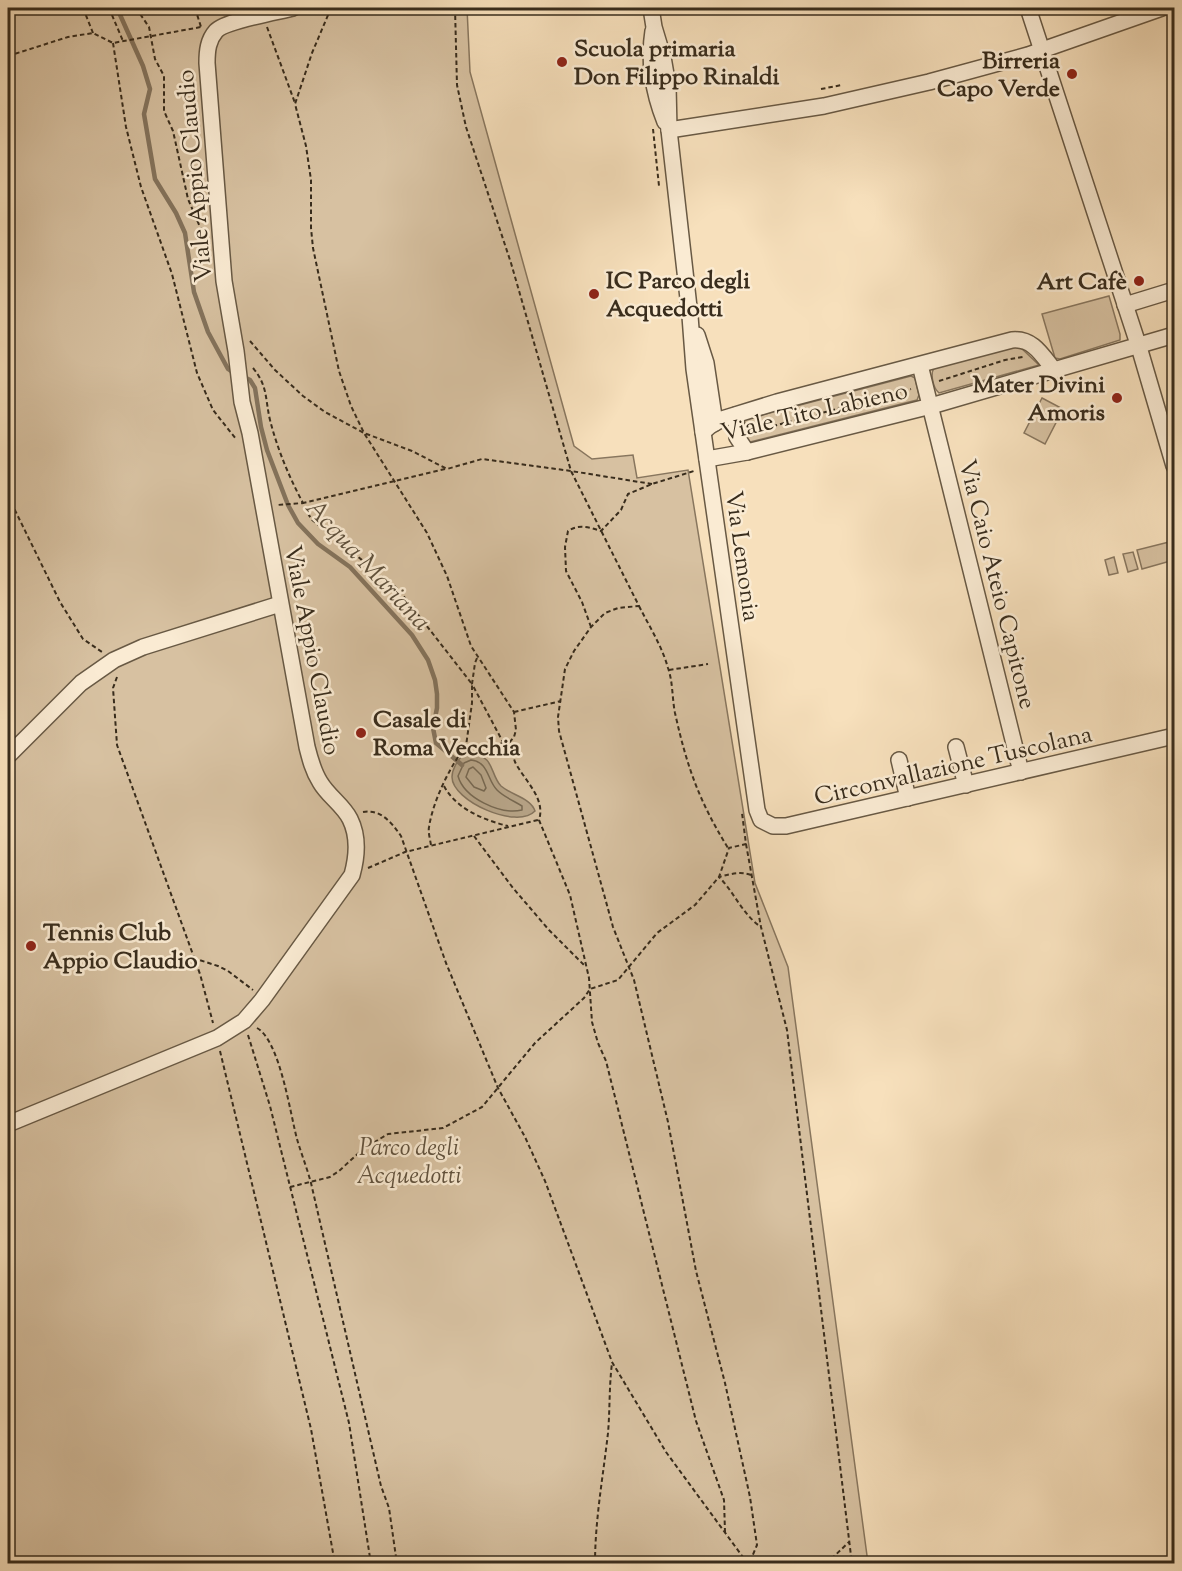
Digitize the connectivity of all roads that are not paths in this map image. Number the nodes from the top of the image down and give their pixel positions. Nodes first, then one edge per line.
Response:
1 (293, 8) edge
2 (651, 8) edge
3 (1028, 8) edge
4 (1162, 8) edge
5 (1042, 51) junction
6 (669, 130) junction
7 (1174, 290) edge
8 (1125, 305) junction
9 (690, 316) junction
10 (1174, 335) edge
11 (1138, 347) junction
12 (920, 365) junction
13 (1053, 370) junction
14 (931, 406) junction
15 (736, 415) junction
16 (716, 423) junction
17 (703, 432) junction
18 (747, 452) junction
19 (707, 459) junction
20 (1174, 466) edge
21 (280, 604) junction
22 (1174, 736) edge
23 (956, 747) dead end
24 (8, 756) edge
25 (899, 760) dead end
26 (1021, 772) junction
27 (966, 785) junction
28 (908, 798) junction
29 (755, 802) joint
30 (8, 1124) edge

1 - 21 street, Viale Appio Claudio
2 - 6 street, Via Lemonia
3 - 5 street
4 - 5 street
5 - 6 street
5 - 8 street
6 - 9 street, Via Lemonia
7 - 8 street
8 - 11 street
9 - 16 street, Via Lemonia
9 - 17 street, Via Lemonia
10 - 11 street, Viale Tito Labieno
11 - 13 street, Viale Tito Labieno
11 - 20 street
12 - 13 street, Viale Tito Labieno
12 - 14 street, Viale Tito Labieno
12 - 15 street, Viale Tito Labieno
13 - 14 street, Viale Tito Labieno
14 - 18 street, Viale Tito Labieno
14 - 26 street, Via Caio Ateio Capitone
15 - 16 street, Viale Tito Labieno
15 - 18 street
16 - 17 street, Viale Tito Labieno
17 - 19 street, Via Lemonia
18 - 19 street, Viale Tito Labieno
19 - 29 street, Via Lemonia
21 - 24 street
21 - 30 street, Viale Appio Claudio
22 - 26 street, Circonvallazione Tuscolana
23 - 27 street
25 - 28 street
26 - 27 street, Circonvallazione Tuscolana
27 - 28 street, Circonvallazione Tuscolana
28 - 29 street, Circonvallazione Tuscolana

